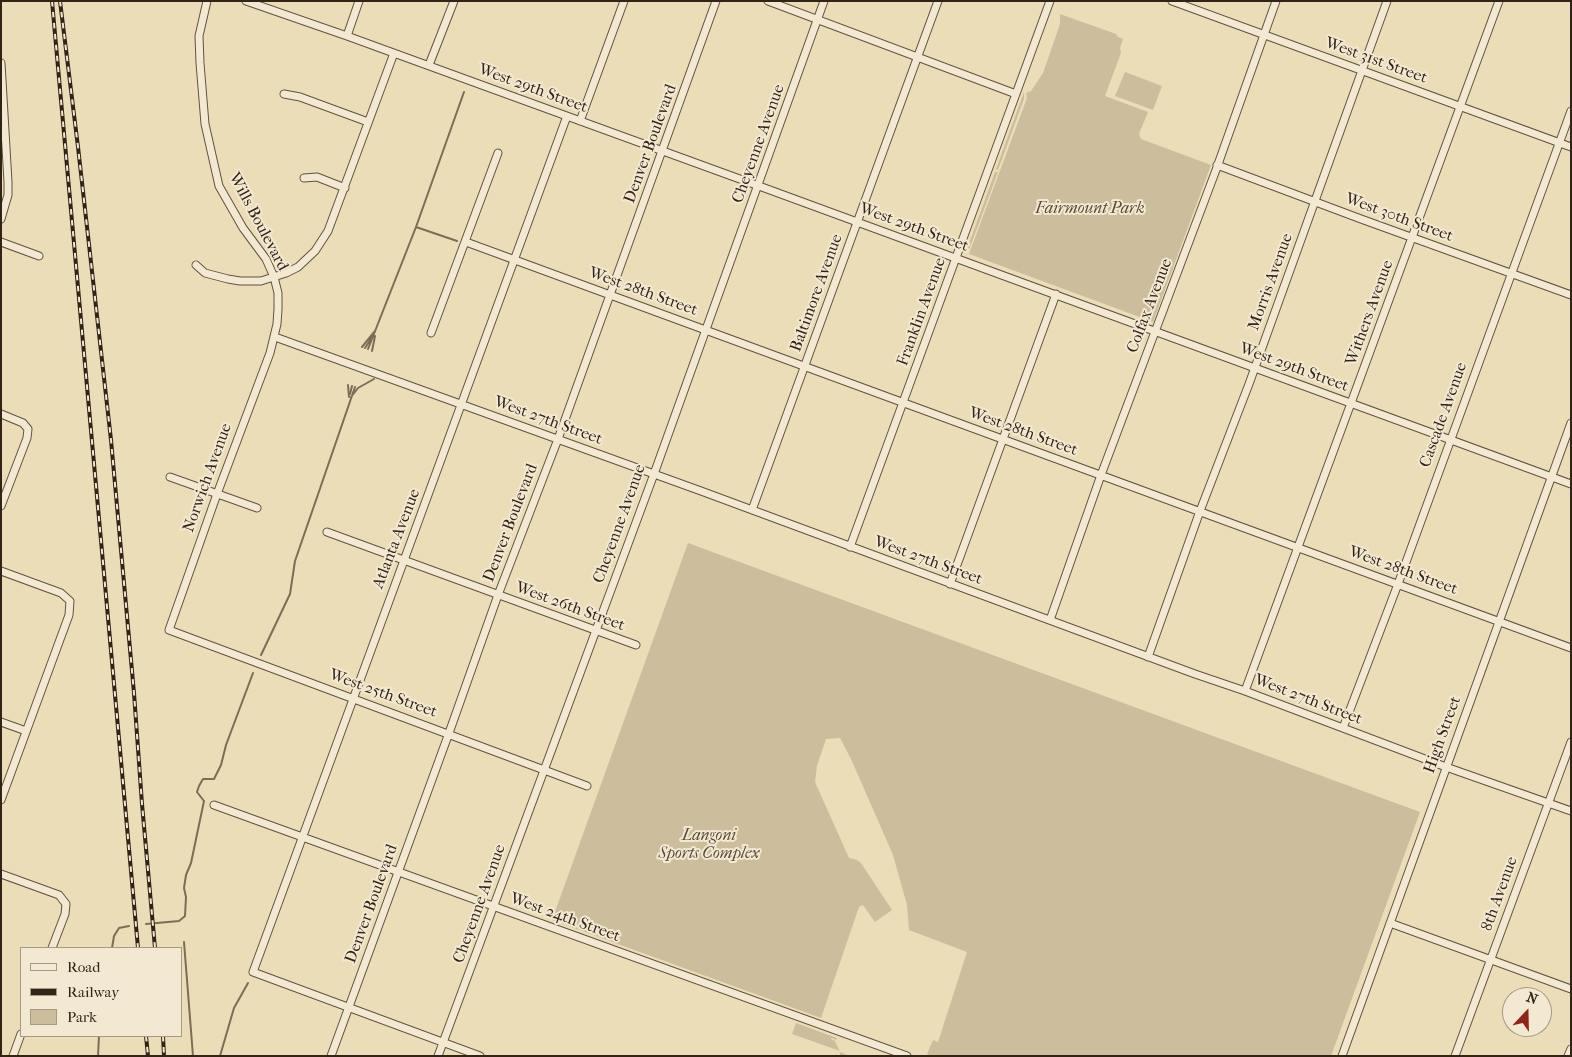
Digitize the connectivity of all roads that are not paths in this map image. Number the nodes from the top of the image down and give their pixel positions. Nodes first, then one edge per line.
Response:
1 (207, 1) edge
2 (246, 1) edge
3 (359, 1) edge
4 (454, 1) edge
5 (624, 1) edge
6 (716, 1) edge
7 (768, 1) edge
8 (824, 1) edge
9 (938, 1) edge
10 (1050, 1) edge
11 (1172, 1) edge
12 (1276, 1) edge
13 (1387, 1) edge
14 (1499, 1) edge
15 (266, 4) edge
16 (817, 20) junction
17 (346, 36) junction
18 (1264, 36) junction
19 (394, 53) junction
20 (918, 56) junction
21 (1, 63) edge
22 (429, 66) junction
23 (1362, 70) junction
24 (2, 77) edge
25 (284, 94) dead end
26 (1016, 94) junction
27 (1460, 107) junction
28 (1571, 111) edge
29 (566, 116) junction
30 (580, 121) junction
31 (368, 122) junction
32 (1559, 143) junction
33 (1571, 147) edge
34 (663, 151) junction
35 (498, 154) dead end
36 (1217, 165) junction
37 (304, 178) dead end
38 (759, 186) junction
39 (345, 188) junction
40 (1315, 201) junction
41 (1, 219) edge
42 (858, 222) junction
43 (1412, 237) junction
44 (1, 242) edge
45 (466, 242) junction
46 (39, 256) dead end
47 (956, 258) junction
48 (514, 260) junction
49 (196, 265) dead end
50 (1511, 274) junction
51 (274, 277) junction
52 (1056, 294) junction
53 (610, 295) junction
54 (1571, 295) edge
55 (706, 330) junction
56 (1154, 331) junction
57 (431, 333) dead end
58 (275, 337) junction
59 (806, 366) junction
60 (1254, 369) junction
61 (904, 402) junction
62 (1351, 403) junction
63 (462, 404) junction
64 (1, 414) edge
65 (1571, 423) edge
66 (1002, 438) junction
67 (1450, 438) junction
68 (558, 439) junction
69 (654, 474) junction
70 (1101, 475) junction
71 (170, 477) dead end
72 (1552, 477) junction
73 (1571, 484) edge
74 (216, 494) junction
75 (1, 506) edge
76 (257, 508) dead end
77 (752, 510) junction
78 (1200, 511) junction
79 (326, 532) dead end
80 (850, 547) junction
81 (1299, 548) junction
82 (404, 560) junction
83 (1, 570) edge
84 (950, 584) junction
85 (1398, 584) junction
86 (498, 595) junction
87 (1050, 620) junction
88 (1499, 622) junction
89 (169, 630) joint
90 (595, 631) junction
91 (636, 645) dead end
92 (1571, 648) edge
93 (1148, 657) junction
94 (1245, 691) junction
95 (353, 698) junction
96 (1, 722) edge
97 (1343, 728) junction
98 (26, 731) junction
99 (449, 733) junction
100 (1571, 742) edge
101 (1446, 768) junction
102 (544, 770) junction
103 (586, 786) dead end
104 (1, 800) edge
105 (1548, 802) junction
106 (214, 805) dead end
107 (1571, 810) edge
108 (303, 837) junction
109 (398, 872) junction
110 (1, 874) edge
111 (493, 907) junction
112 (1390, 923) junction
113 (52, 947) edge
114 (1490, 960) junction
115 (1571, 989) edge
116 (350, 1008) junction
117 (20, 1037) edge
118 (443, 1042) junction
119 (1571, 1049) edge
120 (13, 1056) edge
121 (331, 1056) edge
122 (438, 1056) edge
123 (480, 1056) edge
124 (907, 1056) edge
125 (1342, 1056) edge
126 (1455, 1056) edge
127 (1568, 1056) edge

1 - 51 street, Wills Boulevard
2 - 15 street, West 29th Street
3 - 17 street
4 - 22 street
5 - 30 street
6 - 34 street, Denver Boulevard
7 - 16 street
8 - 16 street, Cheyenne Avenue
9 - 20 street, Baltimore Avenue
10 - 26 street, Franklin Avenue
11 - 18 street, West 31st Street
12 - 18 street, Colfax Avenue
13 - 23 street, Morris Avenue
14 - 27 street, Withers Avenue
15 - 17 street, West 29th Street
16 - 20 street
16 - 38 street, Cheyenne Avenue
17 - 19 street, West 29th Street
18 - 23 street, West 31st Street
18 - 36 street, Colfax Avenue
19 - 22 street, West 29th Street
19 - 31 street
20 - 26 street
20 - 42 street, Baltimore Avenue
21 - 24 street
22 - 29 street, West 29th Street
23 - 27 street, West 31st Street
23 - 40 street, Morris Avenue
24 - 41 street
25 - 31 street
26 - 47 street, Franklin Avenue
27 - 32 street, West 31st Street
27 - 43 street, Withers Avenue
28 - 32 street, Cascade Avenue
29 - 30 street, West 29th Street
29 - 48 street, Atlanta Avenue
30 - 34 street, West 29th Street
31 - 39 street
32 - 33 street, West 31st Street
32 - 50 street, Cascade Avenue
34 - 38 street, West 29th Street
34 - 53 street, Denver Boulevard
35 - 45 street
36 - 40 street, West 30th Street
36 - 56 street, Colfax Avenue
37 - 39 street
38 - 42 street, West 29th Street
38 - 55 street, Cheyenne Avenue
39 - 51 street
40 - 43 street, West 30th Street
40 - 60 street, Morris Avenue
42 - 47 street, West 29th Street
42 - 59 street, Baltimore Avenue
43 - 50 street, West 30th Street
43 - 62 street, Withers Avenue
44 - 46 street
45 - 48 street, West 28th Street
45 - 57 street
47 - 52 street, West 29th Street
47 - 61 street, Franklin Avenue
48 - 53 street, West 28th Street
48 - 63 street, Atlanta Avenue
49 - 51 street
50 - 54 street, West 30th Street
50 - 67 street, Cascade Avenue
51 - 58 street, Wills Boulevard
52 - 56 street, West 29th Street
52 - 66 street
53 - 55 street, West 28th Street
53 - 68 street, Denver Boulevard
55 - 59 street, West 28th Street
55 - 69 street, Cheyenne Avenue
56 - 60 street, West 29th Street
56 - 70 street, Colfax Avenue
58 - 63 street, West 27th Street
58 - 74 street, Norwich Avenue
59 - 61 street, West 28th Street
59 - 77 street, Baltimore Avenue
60 - 62 street, West 29th Street
60 - 78 street, Morris Avenue
61 - 66 street, West 28th Street
61 - 80 street, Franklin Avenue
62 - 67 street, West 29th Street
62 - 81 street, Withers Avenue
63 - 68 street, West 27th Street
63 - 82 street, Atlanta Avenue
64 - 75 street
65 - 72 street, High Street
66 - 70 street, West 28th Street
66 - 84 street
67 - 72 street, West 29th Street
67 - 85 street, Cascade Avenue
68 - 69 street, West 27th Street
68 - 86 street, Denver Boulevard
69 - 77 street, West 27th Street
69 - 90 street, Cheyenne Avenue
70 - 78 street, West 28th Street
70 - 87 street, Colfax Avenue
71 - 74 street
72 - 73 street, West 29th Street
72 - 88 street, High Street
74 - 76 street
74 - 89 street, Norwich Avenue
77 - 80 street, West 27th Street
78 - 81 street, West 28th Street
78 - 93 street, Morris Avenue
79 - 82 street, West 26th Street
80 - 84 street, West 27th Street
81 - 85 street, West 28th Street
81 - 94 street, Withers Avenue
82 - 86 street, West 26th Street
82 - 95 street, Atlanta Avenue
83 - 98 street
84 - 87 street, West 27th Street
85 - 88 street, West 28th Street
85 - 97 street, Cascade Avenue
86 - 90 street, West 26th Street
86 - 99 street, Denver Boulevard
87 - 93 street, West 27th Street
88 - 92 street, West 28th Street
88 - 101 street, High Street
89 - 95 street, West 25th Street
90 - 91 street, West 26th Street
90 - 102 street, Cheyenne Avenue
93 - 94 street, West 27th Street
94 - 97 street, West 27th Street
95 - 99 street, West 25th Street
95 - 108 street, Atlanta Avenue
96 - 98 street
97 - 101 street, West 27th Street
98 - 104 street
99 - 102 street, West 25th Street
99 - 109 street, Denver Boulevard
100 - 105 street, 8th Avenue
101 - 105 street, West 27th Street
101 - 112 street, High Street
102 - 103 street, West 25th Street
102 - 111 street, Cheyenne Avenue
105 - 107 street, West 27th Street
105 - 114 street, 8th Avenue
106 - 108 street, West 24th Street
108 - 109 street, West 24th Street
108 - 116 street, Atlanta Avenue
109 - 111 street, West 24th Street
109 - 116 street, Denver Boulevard
110 - 113 street
111 - 118 street, Cheyenne Avenue
111 - 124 street, West 24th Street
112 - 114 street
112 - 125 street, High Street
114 - 115 street
114 - 126 street, 8th Avenue
116 - 118 street
116 - 121 street, Denver Boulevard
117 - 120 street
118 - 122 street, Cheyenne Avenue
118 - 123 street
119 - 127 street

